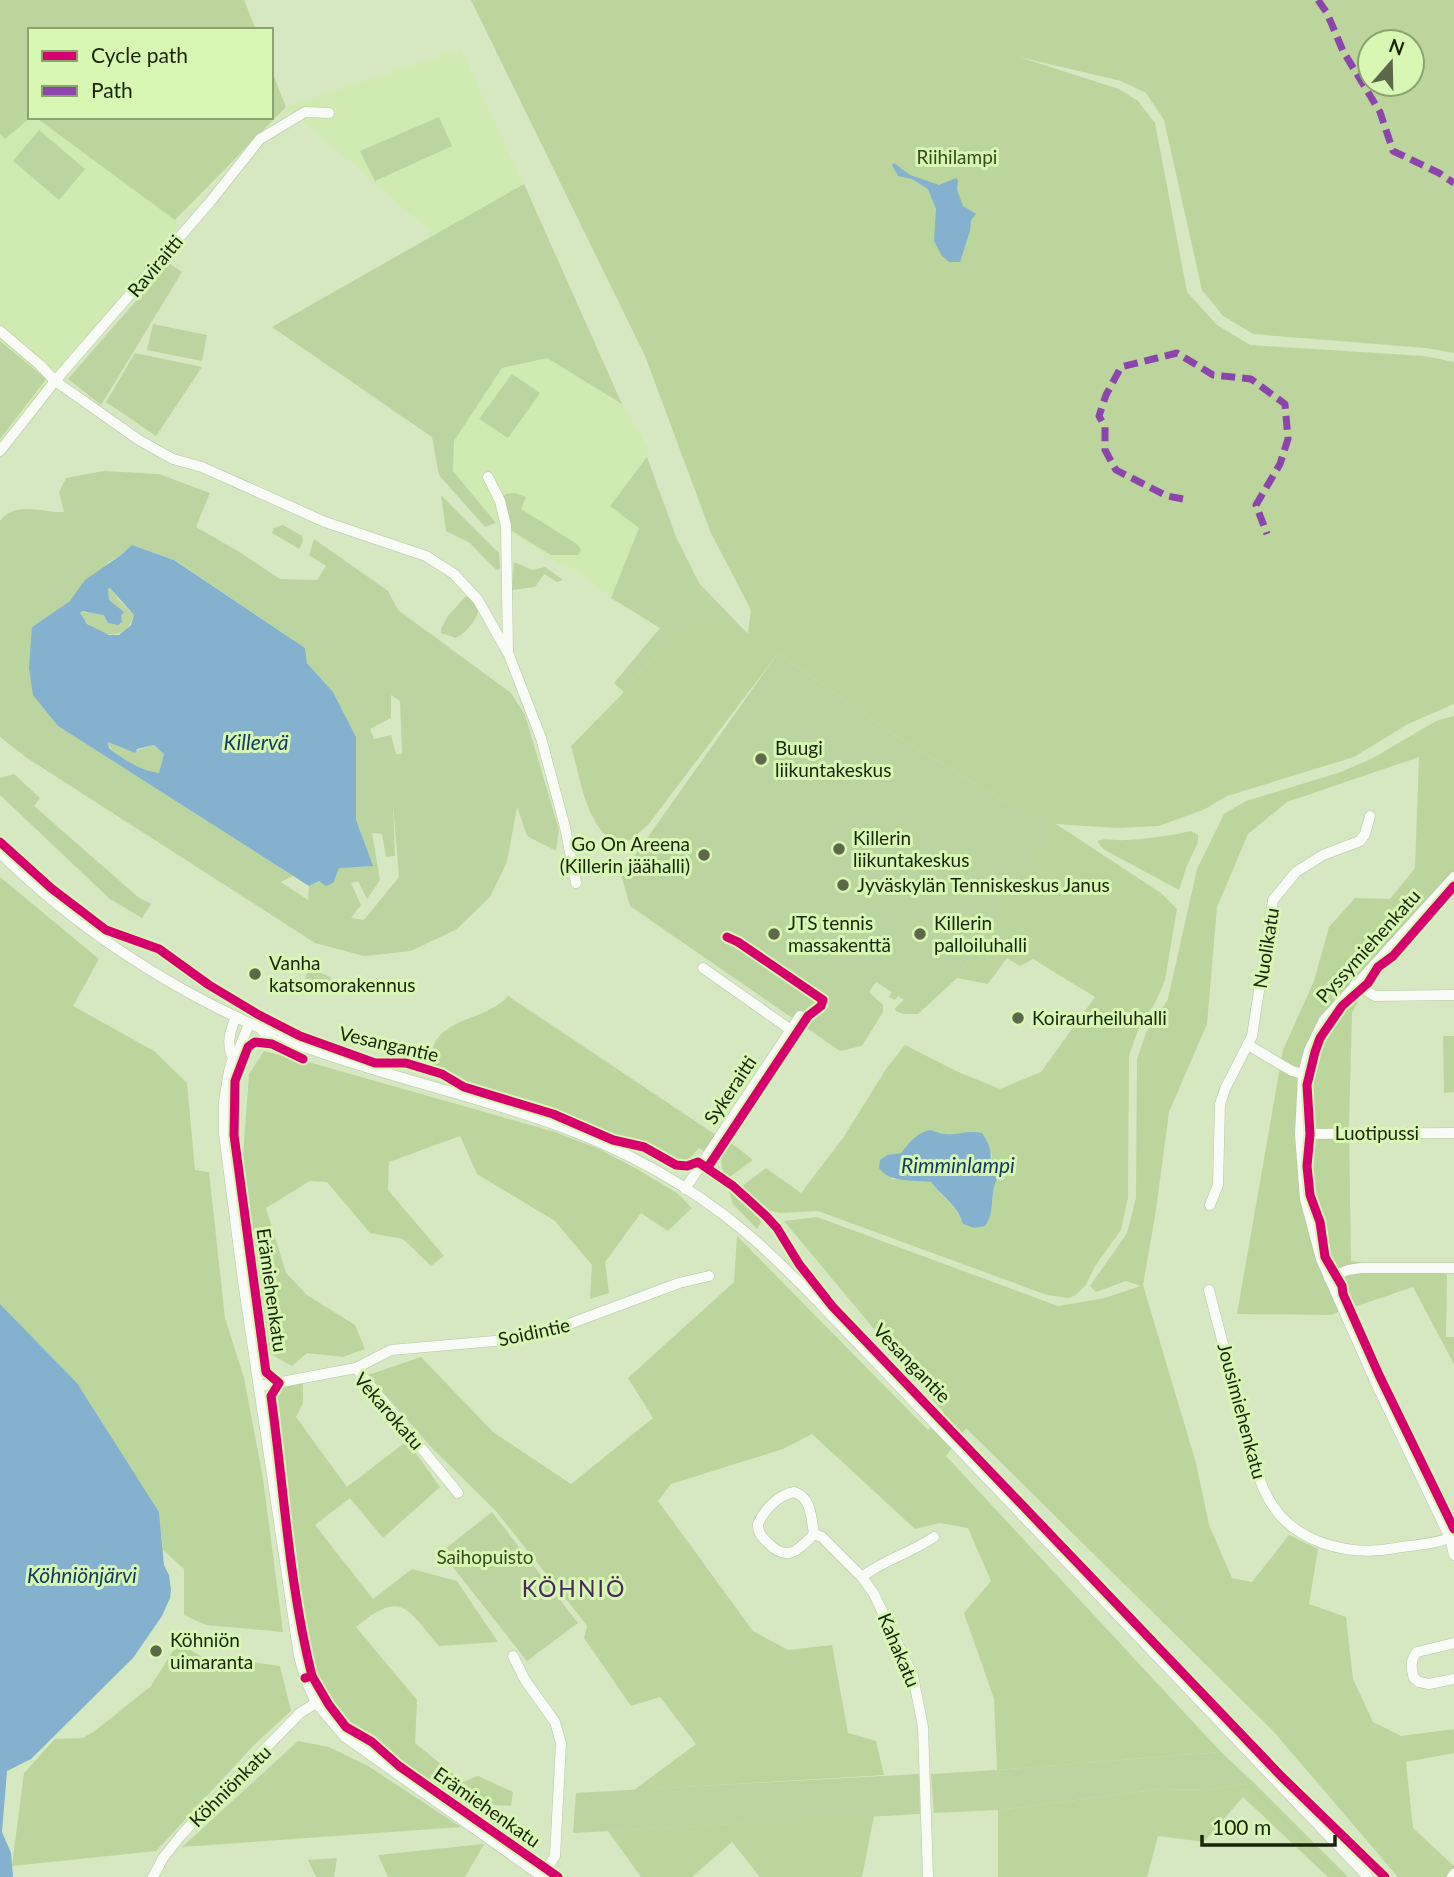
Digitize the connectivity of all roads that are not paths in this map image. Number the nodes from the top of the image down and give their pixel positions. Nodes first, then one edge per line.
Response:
1 (329, 113) dead end
2 (0, 331) edge
3 (55, 381) junction
4 (0, 451) edge
5 (488, 477) dead end
6 (509, 655) junction
7 (1370, 816) dead end
8 (0, 853) edge
9 (1454, 877) edge
10 (576, 883) dead end
11 (703, 968) dead end
12 (1354, 984) junction
13 (1454, 995) edge
14 (800, 1016) dead end
15 (236, 1017) junction
16 (255, 1026) junction
17 (791, 1030) junction
18 (1248, 1045) junction
19 (233, 1058) junction
20 (1303, 1074) junction
21 (1454, 1133) edge
22 (1300, 1134) junction
23 (685, 1189) junction
24 (1210, 1205) dead end
25 (1454, 1268) edge
26 (709, 1276) dead end
27 (1329, 1278) junction
28 (1209, 1290) dead end
29 (356, 1368) junction
30 (260, 1386) junction
31 (458, 1493) dead end
32 (814, 1534) junction
33 (934, 1537) dead end
34 (1452, 1537) edge
35 (1454, 1555) edge
36 (862, 1577) junction
37 (1454, 1643) edge
38 (513, 1656) dead end
39 (1454, 1679) edge
40 (316, 1703) junction
41 (153, 1877) edge
42 (543, 1877) edge
43 (928, 1877) edge
44 (1367, 1877) edge

1 - 3 street, Raviraitti
2 - 3 street
3 - 4 street, Raviraitti
3 - 6 street
5 - 6 street
6 - 10 street
7 - 18 street, Nuolikatu
8 - 15 street, Vesangantie
9 - 12 street, Pyssymiehenkatu
11 - 17 street
12 - 13 street
12 - 20 street, Pyssymiehenkatu
14 - 17 street, Sykeraitti
15 - 16 street, Vesangantie
15 - 19 street, Erämiehenkatu
16 - 19 street, Erämiehenkatu
16 - 23 street, Vesangantie
17 - 23 street, Sykeraitti
18 - 20 street
18 - 24 street, Nuolikatu
19 - 30 street, Erämiehenkatu
20 - 22 street, Pyssymiehenkatu
21 - 22 street, Luotipussi
22 - 27 street, Pyssymiehenkatu
23 - 44 street, Vesangantie
25 - 27 street
26 - 29 street, Soidintie
27 - 34 street, Pyssymiehenkatu
28 - 34 street, Jousimiehenkatu
29 - 30 street, Vekarokatu
29 - 31 street, Vekarokatu
30 - 40 street, Erämiehenkatu
32 - 32 street
32 - 36 street, Kahakatu
33 - 36 street
34 - 35 street, Pyssymiehenkatu
36 - 43 street, Kahakatu
37 - 39 street
38 - 42 street
40 - 41 street, Köhniönkatu
40 - 42 street, Erämiehenkatu

